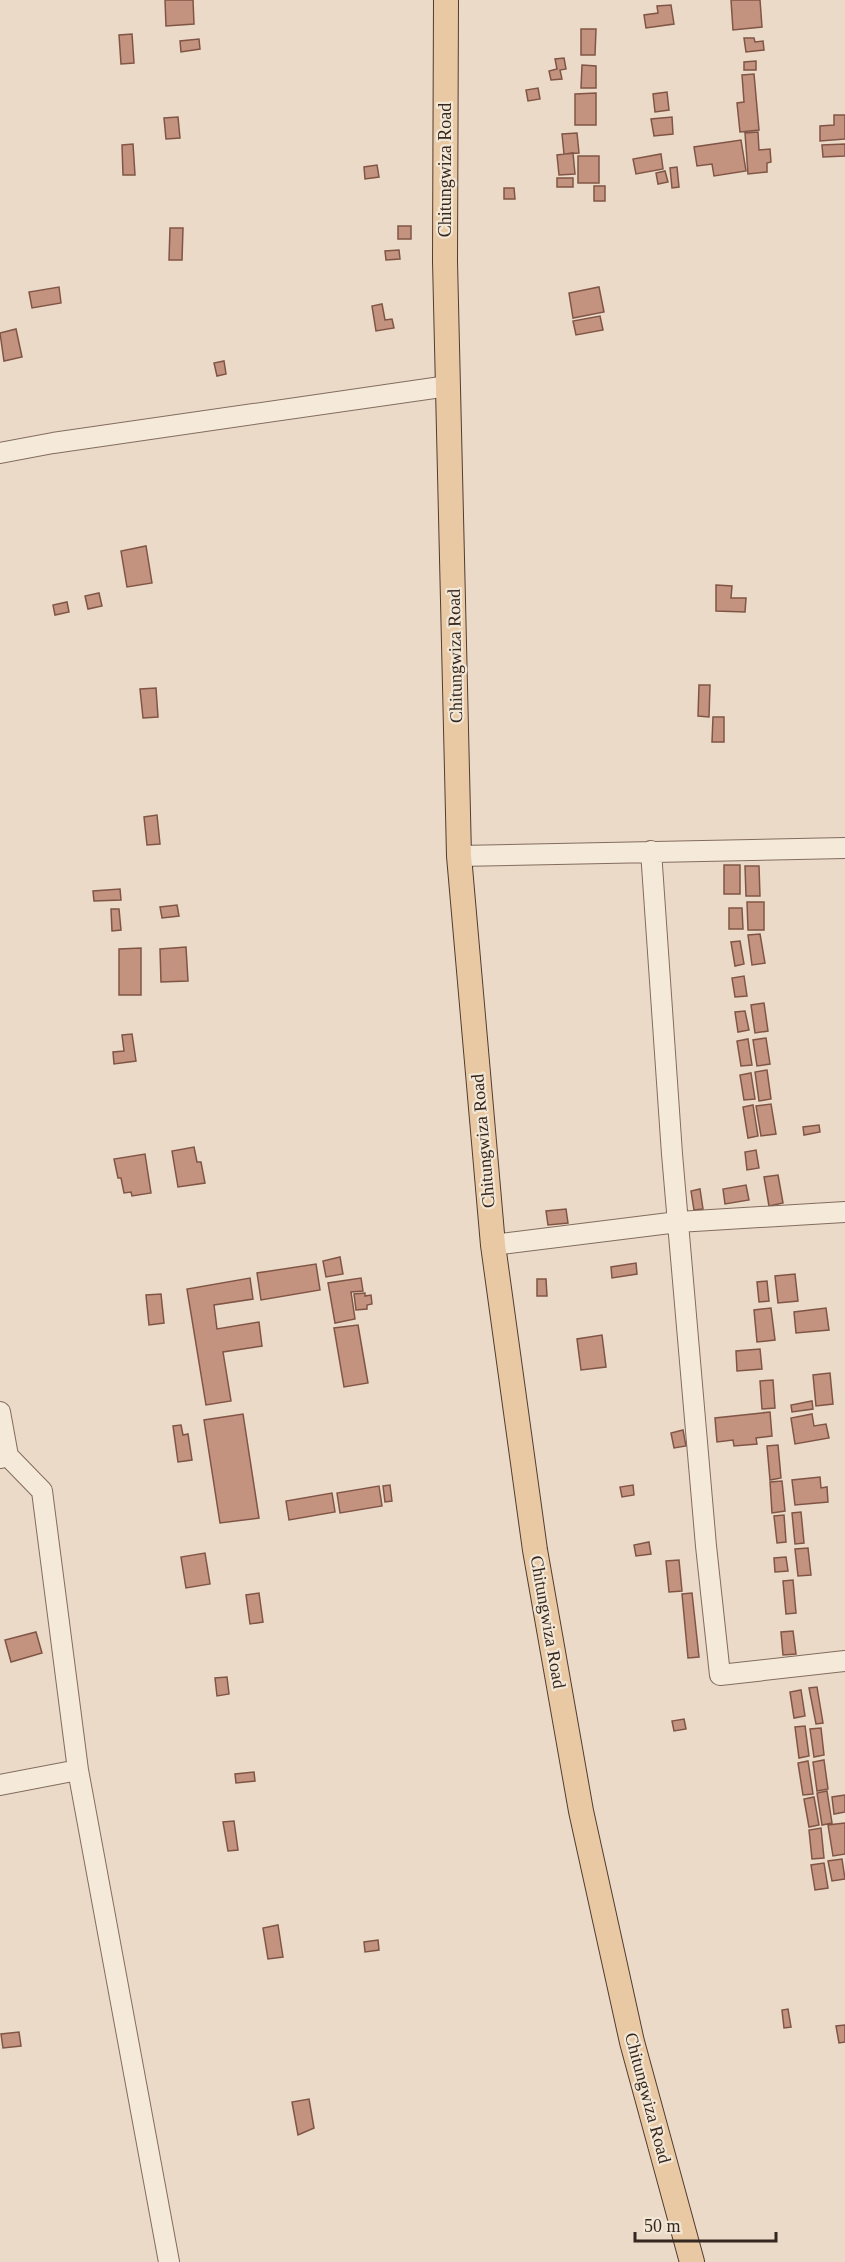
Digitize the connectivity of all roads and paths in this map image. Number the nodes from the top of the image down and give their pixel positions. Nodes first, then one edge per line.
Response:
1 (446, 0) edge
2 (448, 386) junction
3 (0, 453) edge
4 (845, 848) edge
5 (651, 851) junction
6 (459, 856) junction
7 (845, 1212) edge
8 (678, 1222) junction
9 (493, 1245) junction
10 (0, 1412) edge
11 (4, 1457) edge
12 (845, 1661) edge
13 (78, 1770) junction
14 (0, 1785) edge
15 (169, 2262) edge
16 (692, 2262) edge

1 - 2 main road, Chitungwiza Road
2 - 3 street
2 - 6 main road, Chitungwiza Road
4 - 5 street
5 - 6 street
5 - 8 street
6 - 9 main road, Chitungwiza Road
7 - 8 street
8 - 9 street
8 - 12 street
9 - 16 main road, Chitungwiza Road
10 - 11 street
11 - 13 street
13 - 14 street
13 - 15 street

